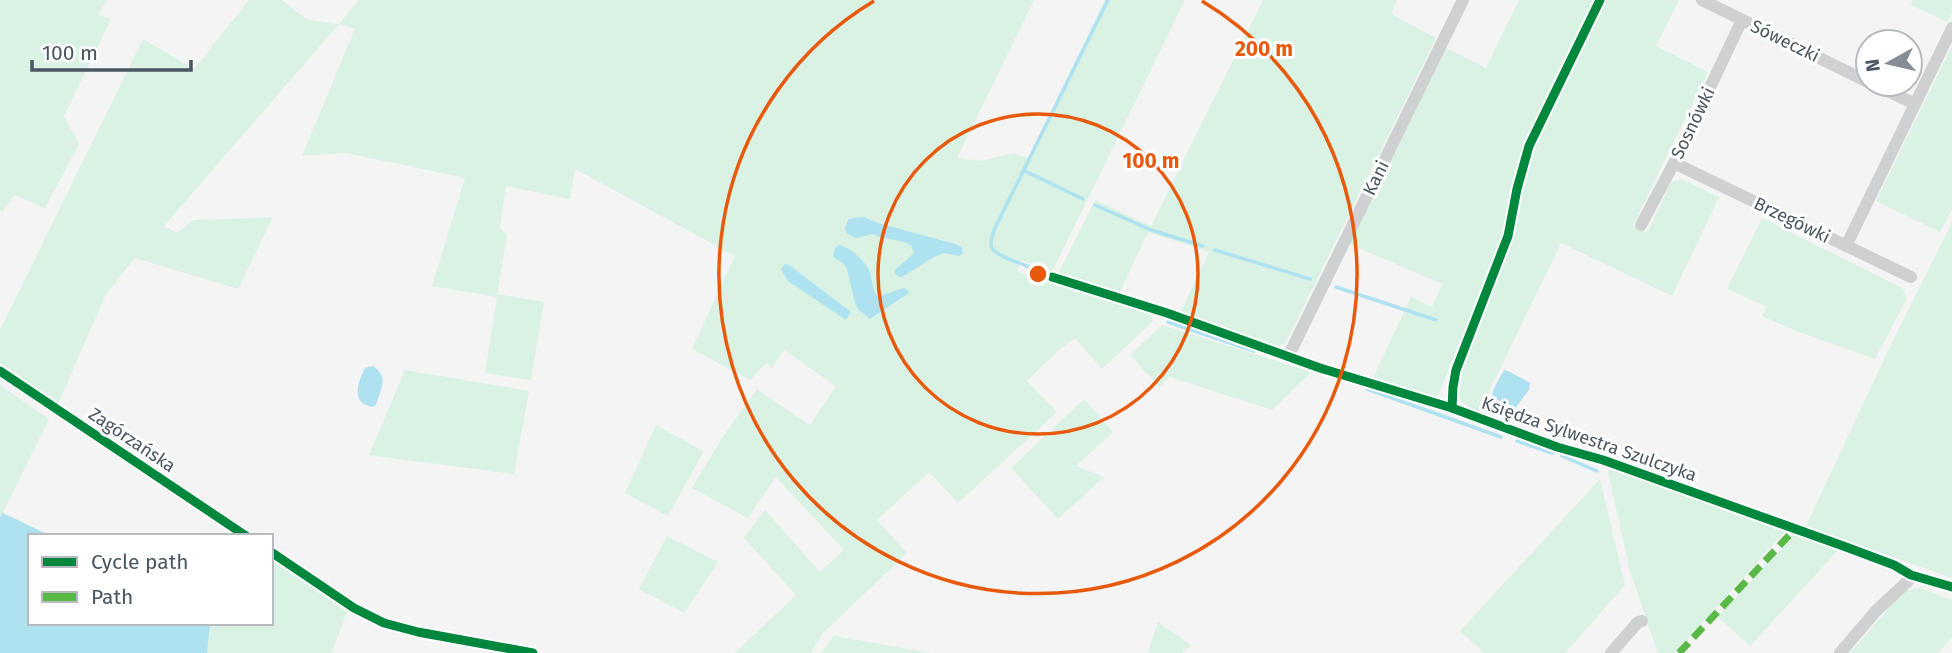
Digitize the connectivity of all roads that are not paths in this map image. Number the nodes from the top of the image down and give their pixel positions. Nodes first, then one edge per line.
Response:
1 (1463, 0) edge
2 (1600, 0) edge
3 (1702, 0) edge
4 (1742, 20) junction
5 (1952, 28) edge
6 (1854, 75) edge
7 (1902, 98) edge
8 (1915, 104) junction
9 (1674, 163) junction
10 (1641, 225) dead end
11 (1846, 246) junction
12 (1052, 277) dead end
13 (1911, 277) dead end
14 (1288, 357) junction
15 (0, 371) edge
16 (1452, 408) junction
17 (243, 534) edge
18 (273, 553) edge
19 (1911, 575) junction
20 (1952, 587) edge
21 (1642, 621) dead end
22 (533, 653) edge
23 (1611, 653) edge
24 (1840, 653) edge

1 - 14 street, Kani
2 - 16 street
3 - 4 street, Sóweczki
4 - 6 street, Sóweczki
4 - 9 street, Sosnówki
5 - 8 street
7 - 8 street
8 - 11 street
9 - 10 street, Sosnówki
9 - 11 street, Brzegówki
11 - 13 street, Brzegówki
12 - 14 street, Księdza Sylwestra Szulczyka
14 - 16 street, Księdza Sylwestra Szulczyka
15 - 17 street, Zagórzańska
16 - 19 street, Księdza Sylwestra Szulczyka
18 - 22 street
19 - 20 street, Księdza Sylwestra Szulczyka
19 - 24 street
21 - 23 street

